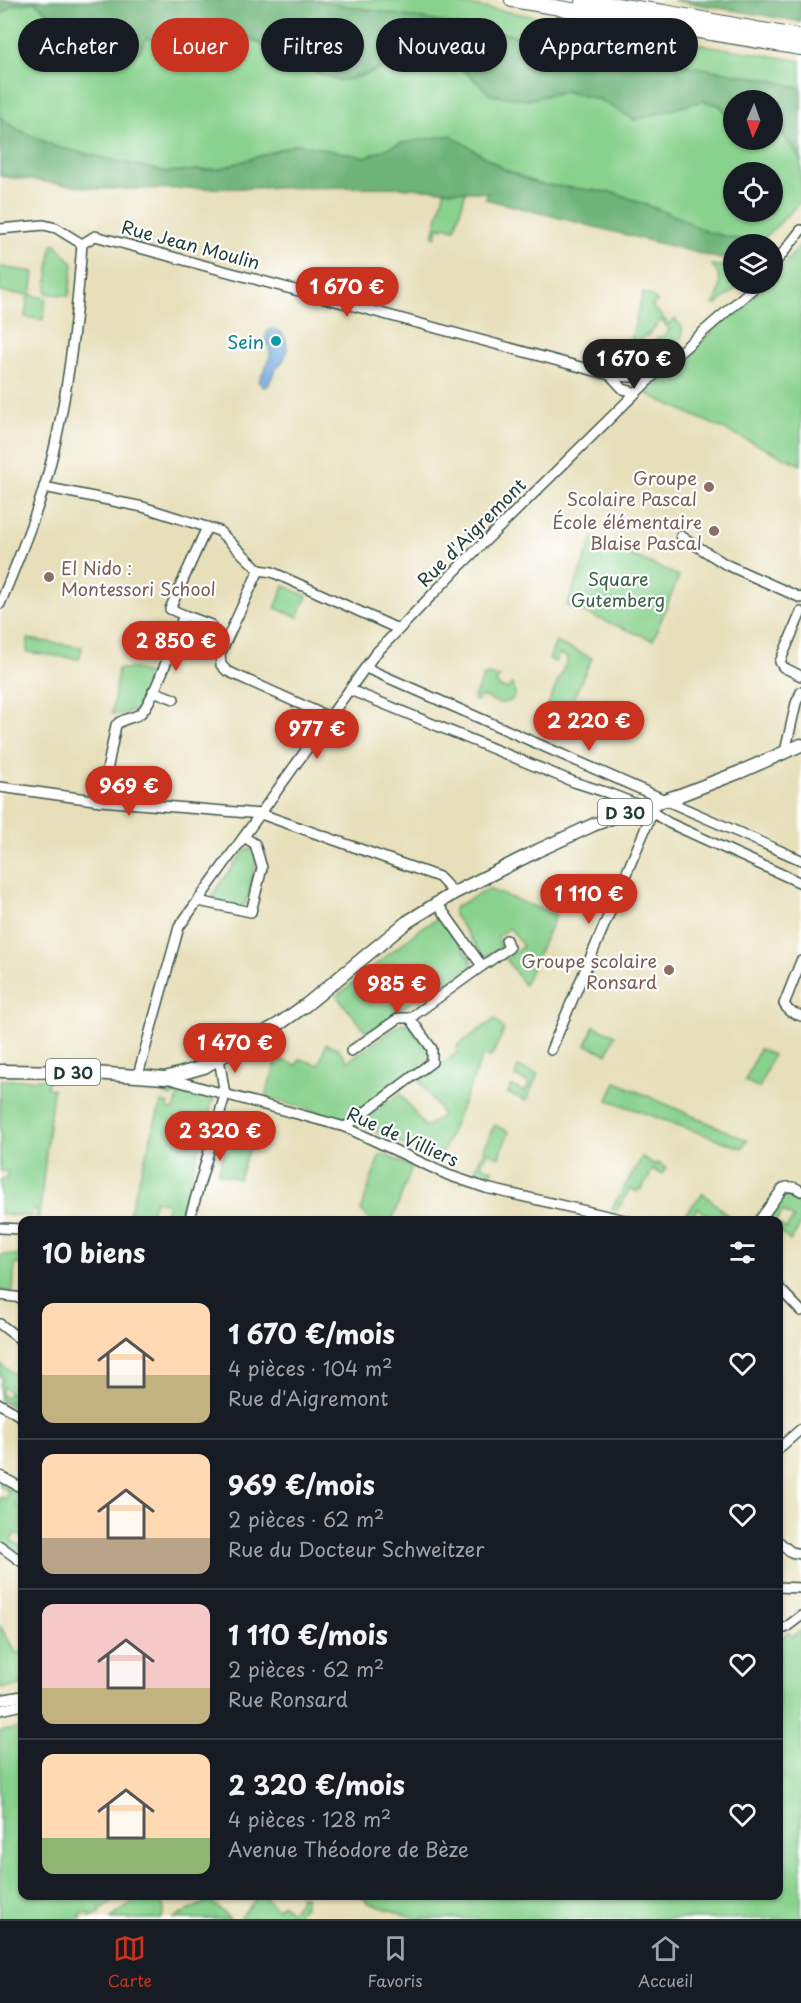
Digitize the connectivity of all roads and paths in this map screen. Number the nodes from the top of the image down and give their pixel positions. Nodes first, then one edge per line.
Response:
1 (512, 0) edge
2 (582, 0) edge
3 (801, 37) edge
4 (801, 48) edge
5 (0, 229) edge
6 (801, 230) edge
7 (82, 244) junction
8 (783, 253) edge
9 (747, 294) edge
10 (656, 373) junction
11 (610, 375) junction
12 (630, 377) junction
13 (623, 389) junction
14 (635, 393) junction
15 (621, 409) junction
16 (44, 487) junction
17 (207, 527) junction
18 (681, 536) dead end
19 (259, 570) junction
20 (801, 598) edge
21 (0, 604) edge
22 (801, 612) edge
23 (184, 615) junction
24 (211, 625) dead end
25 (398, 629) junction
26 (366, 668) junction
27 (801, 676) edge
28 (350, 690) junction
29 (153, 691) junction
30 (801, 692) edge
31 (174, 699) dead end
32 (331, 718) junction
33 (801, 745) edge
34 (785, 752) junction
35 (0, 787) edge
36 (664, 800) junction
37 (101, 801) junction
38 (648, 809) junction
39 (261, 814) junction
40 (244, 837) junction
41 (801, 860) edge
42 (801, 883) edge
43 (454, 893) junction
44 (198, 901) junction
45 (437, 903) junction
46 (506, 940) dead end
47 (801, 961) edge
48 (483, 966) junction
49 (801, 1016) edge
50 (410, 1018) junction
51 (551, 1050) dead end
52 (351, 1051) dead end
53 (219, 1058) junction
54 (3, 1072) edge
55 (138, 1075) junction
56 (165, 1078) junction
57 (225, 1095) junction
58 (345, 1127) junction
59 (801, 1191) edge
60 (190, 1216) edge
61 (608, 1216) edge
62 (763, 1216) edge
63 (0, 1228) edge
64 (18, 1229) edge
65 (783, 1292) edge
66 (0, 1295) edge
67 (18, 1297) edge
68 (801, 1311) edge
69 (0, 1324) edge
70 (18, 1338) edge
71 (0, 1404) edge
72 (18, 1415) edge
73 (801, 1429) edge
74 (783, 1445) edge
75 (0, 1476) edge
76 (18, 1486) edge
77 (783, 1545) edge
78 (0, 1546) edge
79 (801, 1554) edge
80 (18, 1559) edge
81 (783, 1587) edge
82 (801, 1588) edge
83 (801, 1616) edge
84 (785, 1628) dead end
85 (18, 1697) edge
86 (0, 1700) edge
87 (18, 1706) edge
88 (0, 1710) edge

1 - 4 highway
2 - 3 highway
5 - 7 street
6 - 8 street
7 - 11 street, Rue Jean Moulin
7 - 16 street
9 - 10 street, Rue d'Aigremont
10 - 12 street, Rue Jean Moulin
10 - 14 street, Rue d'Aigremont
11 - 12 street, Rue Jean Moulin
11 - 13 street
12 - 14 street
13 - 14 street
13 - 15 street
14 - 15 street, Rue d'Aigremont
15 - 25 street, Rue d'Aigremont
16 - 17 street
16 - 21 street
17 - 19 street
17 - 23 street
18 - 20 street
19 - 25 street
19 - 32 street
22 - 27 street
23 - 24 street
23 - 29 street
25 - 26 street, Rue d'Aigremont
26 - 28 street, Rue d'Aigremont
26 - 36 street
28 - 32 street, Rue d'Aigremont
28 - 38 street
29 - 31 street
29 - 37 street
30 - 34 street
32 - 39 street, Rue d'Aigremont
33 - 34 main road, D 30
34 - 36 main road, D 30
35 - 37 street
36 - 38 main road, D 30
36 - 41 street
37 - 39 street
38 - 42 street
38 - 43 main road, D 30
38 - 51 street
39 - 40 street, Rue d'Aigremont
39 - 43 street
40 - 44 street, Rue d'Aigremont
40 - 44 street
43 - 45 main road, D 30
44 - 55 street, Rue d'Aigremont
45 - 48 street
45 - 53 main road, D 30
46 - 48 street
47 - 49 street
48 - 50 street
50 - 52 street
50 - 58 street
53 - 56 main road, D 30
53 - 57 street
54 - 55 main road, D 30
55 - 56 main road, D 30
56 - 57 street, Rue de Villiers
57 - 58 street, Rue de Villiers
57 - 60 street
58 - 61 street, Rue de Villiers
59 - 62 street
63 - 64 street
65 - 68 street
66 - 67 street
69 - 70 street
71 - 72 street
73 - 74 street
75 - 76 street
77 - 79 street
78 - 80 street
81 - 82 street
83 - 84 street
85 - 86 street
87 - 88 street

